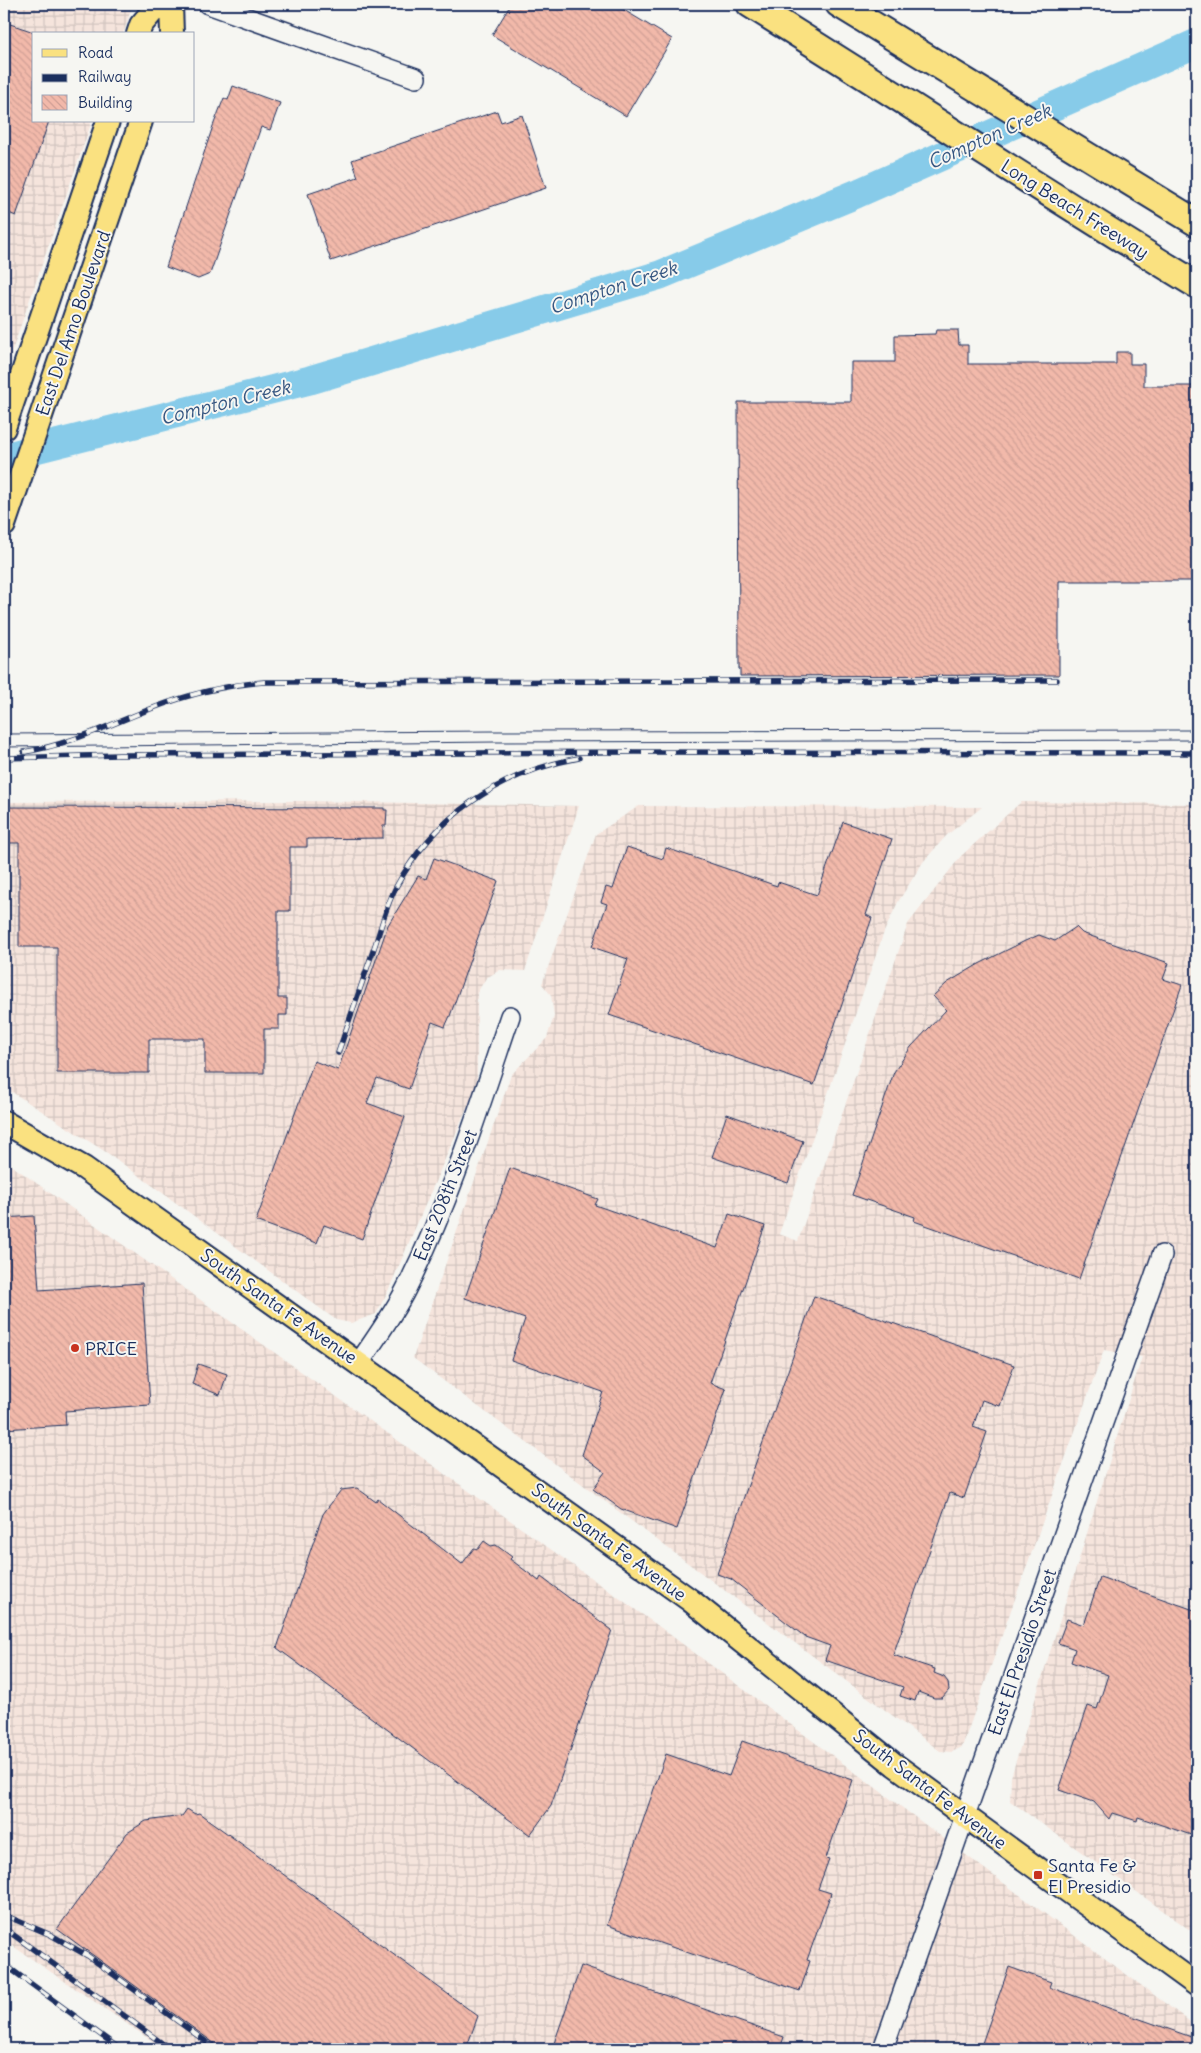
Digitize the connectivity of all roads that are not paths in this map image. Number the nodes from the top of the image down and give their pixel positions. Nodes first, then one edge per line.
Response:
1 (159, 4) edge
2 (171, 4) edge
3 (208, 4) edge
4 (750, 4) edge
5 (839, 4) edge
6 (870, 4) edge
7 (139, 32) edge
8 (172, 32) edge
9 (922, 55) junction
10 (416, 78) dead end
11 (108, 122) edge
12 (141, 122) edge
13 (1197, 224) edge
14 (1197, 285) edge
15 (4, 428) edge
16 (4, 525) edge
17 (510, 1016) dead end
18 (4, 1122) edge
19 (1162, 1255) dead end
20 (359, 1363) junction
21 (964, 1817) junction
22 (1197, 1985) edge
23 (883, 2049) edge

1 - 7 main road
2 - 8 main road
3 - 10 street
4 - 14 highway, Long Beach Freeway
5 - 9 highway
6 - 9 highway
9 - 13 highway
11 - 15 main road, East Del Amo Boulevard
12 - 16 main road, East Del Amo Boulevard
17 - 20 street, East 208th Street
18 - 20 main road, South Santa Fe Avenue
19 - 21 street, East El Presidio Street
20 - 21 main road, South Santa Fe Avenue
21 - 22 main road, South Santa Fe Avenue
21 - 23 street, East El Presidio Street

